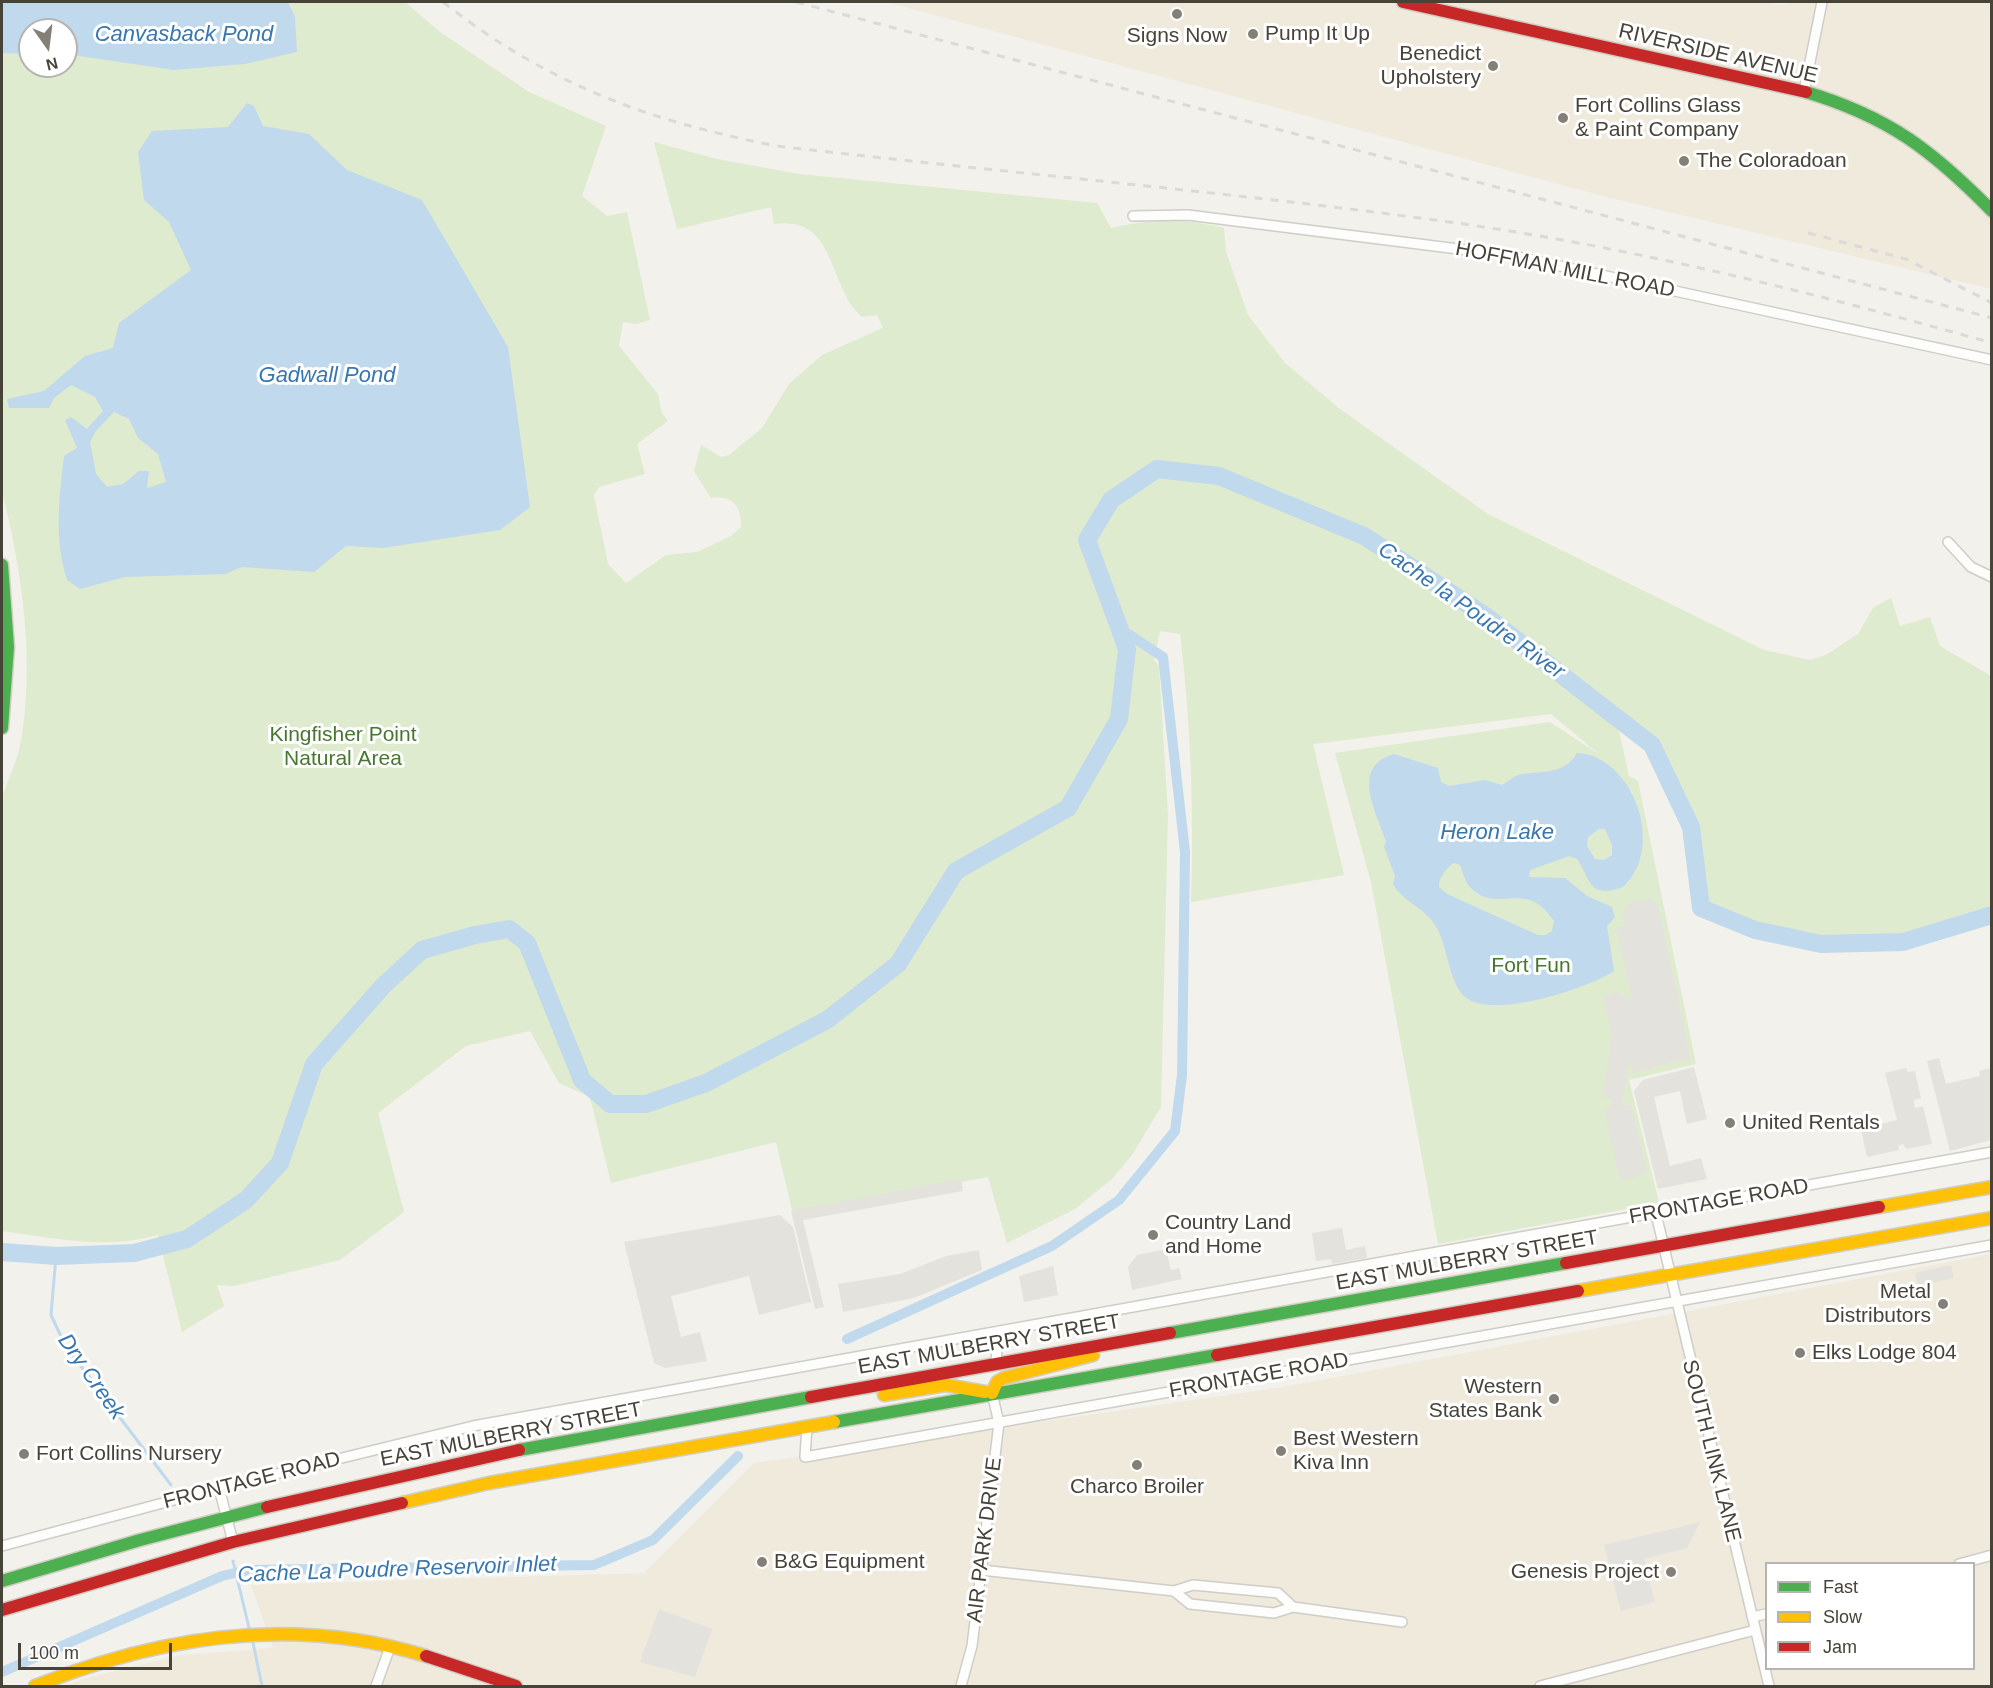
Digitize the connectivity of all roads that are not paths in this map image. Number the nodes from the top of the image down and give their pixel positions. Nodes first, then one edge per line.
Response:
1 (1403, 2) edge
2 (1822, 2) edge
3 (1803, 92) junction
4 (1992, 211) edge
5 (1132, 216) dead end
6 (1992, 360) edge
7 (1948, 542) dead end
8 (2, 565) edge
9 (1992, 577) edge
10 (2, 728) edge
11 (1992, 1152) edge
12 (1992, 1187) edge
13 (1992, 1209) edge
14 (1656, 1214) junction
15 (1992, 1218) edge
16 (1927, 1229) junction
17 (1992, 1245) edge
18 (1663, 1247) junction
19 (1669, 1275) junction
20 (1675, 1303) junction
21 (998, 1331) junction
22 (1145, 1337) junction
23 (996, 1363) junction
24 (992, 1394) junction
25 (999, 1423) junction
26 (807, 1426) junction
27 (646, 1427) junction
28 (219, 1488) junction
29 (227, 1518) junction
30 (233, 1542) junction
31 (2, 1546) edge
32 (1992, 1555) edge
33 (1963, 1562) edge
34 (981, 1570) junction
35 (2, 1581) edge
36 (1174, 1591) junction
37 (1293, 1607) junction
38 (2, 1610) edge
39 (1765, 1614) edge
40 (1752, 1617) junction
41 (1402, 1622) dead end
42 (1755, 1630) junction
43 (390, 1647) junction
44 (35, 1686) edge
45 (376, 1686) edge
46 (516, 1686) edge
47 (961, 1686) edge
48 (1540, 1686) edge
49 (1769, 1686) edge

1 - 3 main road, RIVERSIDE AVENUE
2 - 3 street
3 - 4 main road, RIVERSIDE AVENUE
5 - 6 street, HOFFMAN MILL ROAD
7 - 9 street
8 - 10 main road
11 - 14 street, FRONTAGE ROAD
12 - 18 main road, EAST MULBERRY STREET
13 - 16 main road
14 - 18 street, SOUTH LINK LANE
14 - 21 street, FRONTAGE ROAD
15 - 16 main road, EAST MULBERRY STREET
16 - 19 main road, EAST MULBERRY STREET
17 - 20 street, FRONTAGE ROAD
18 - 19 street, SOUTH LINK LANE
18 - 22 main road, EAST MULBERRY STREET
19 - 20 street, SOUTH LINK LANE
19 - 24 main road, EAST MULBERRY STREET
20 - 25 street, FRONTAGE ROAD
20 - 40 street, SOUTH LINK LANE
21 - 23 street
21 - 28 street, FRONTAGE ROAD
22 - 23 main road, EAST MULBERRY STREET
22 - 24 main road
23 - 27 main road, EAST MULBERRY STREET
24 - 25 street, AIR PARK DRIVE
24 - 26 main road, EAST MULBERRY STREET
24 - 27 main road
25 - 26 street, FRONTAGE ROAD
25 - 34 street, AIR PARK DRIVE
26 - 30 main road, EAST MULBERRY STREET
27 - 29 main road, EAST MULBERRY STREET
28 - 29 street
28 - 31 street, FRONTAGE ROAD
29 - 30 street
29 - 35 main road, EAST MULBERRY STREET
30 - 38 main road, EAST MULBERRY STREET
32 - 33 street
34 - 36 street
34 - 47 street, AIR PARK DRIVE
36 - 37 street
36 - 37 street
37 - 41 street
39 - 40 street
40 - 42 street, SOUTH LINK LANE
42 - 48 street
42 - 49 street, SOUTH LINK LANE
43 - 44 main road
43 - 45 street
43 - 46 main road

